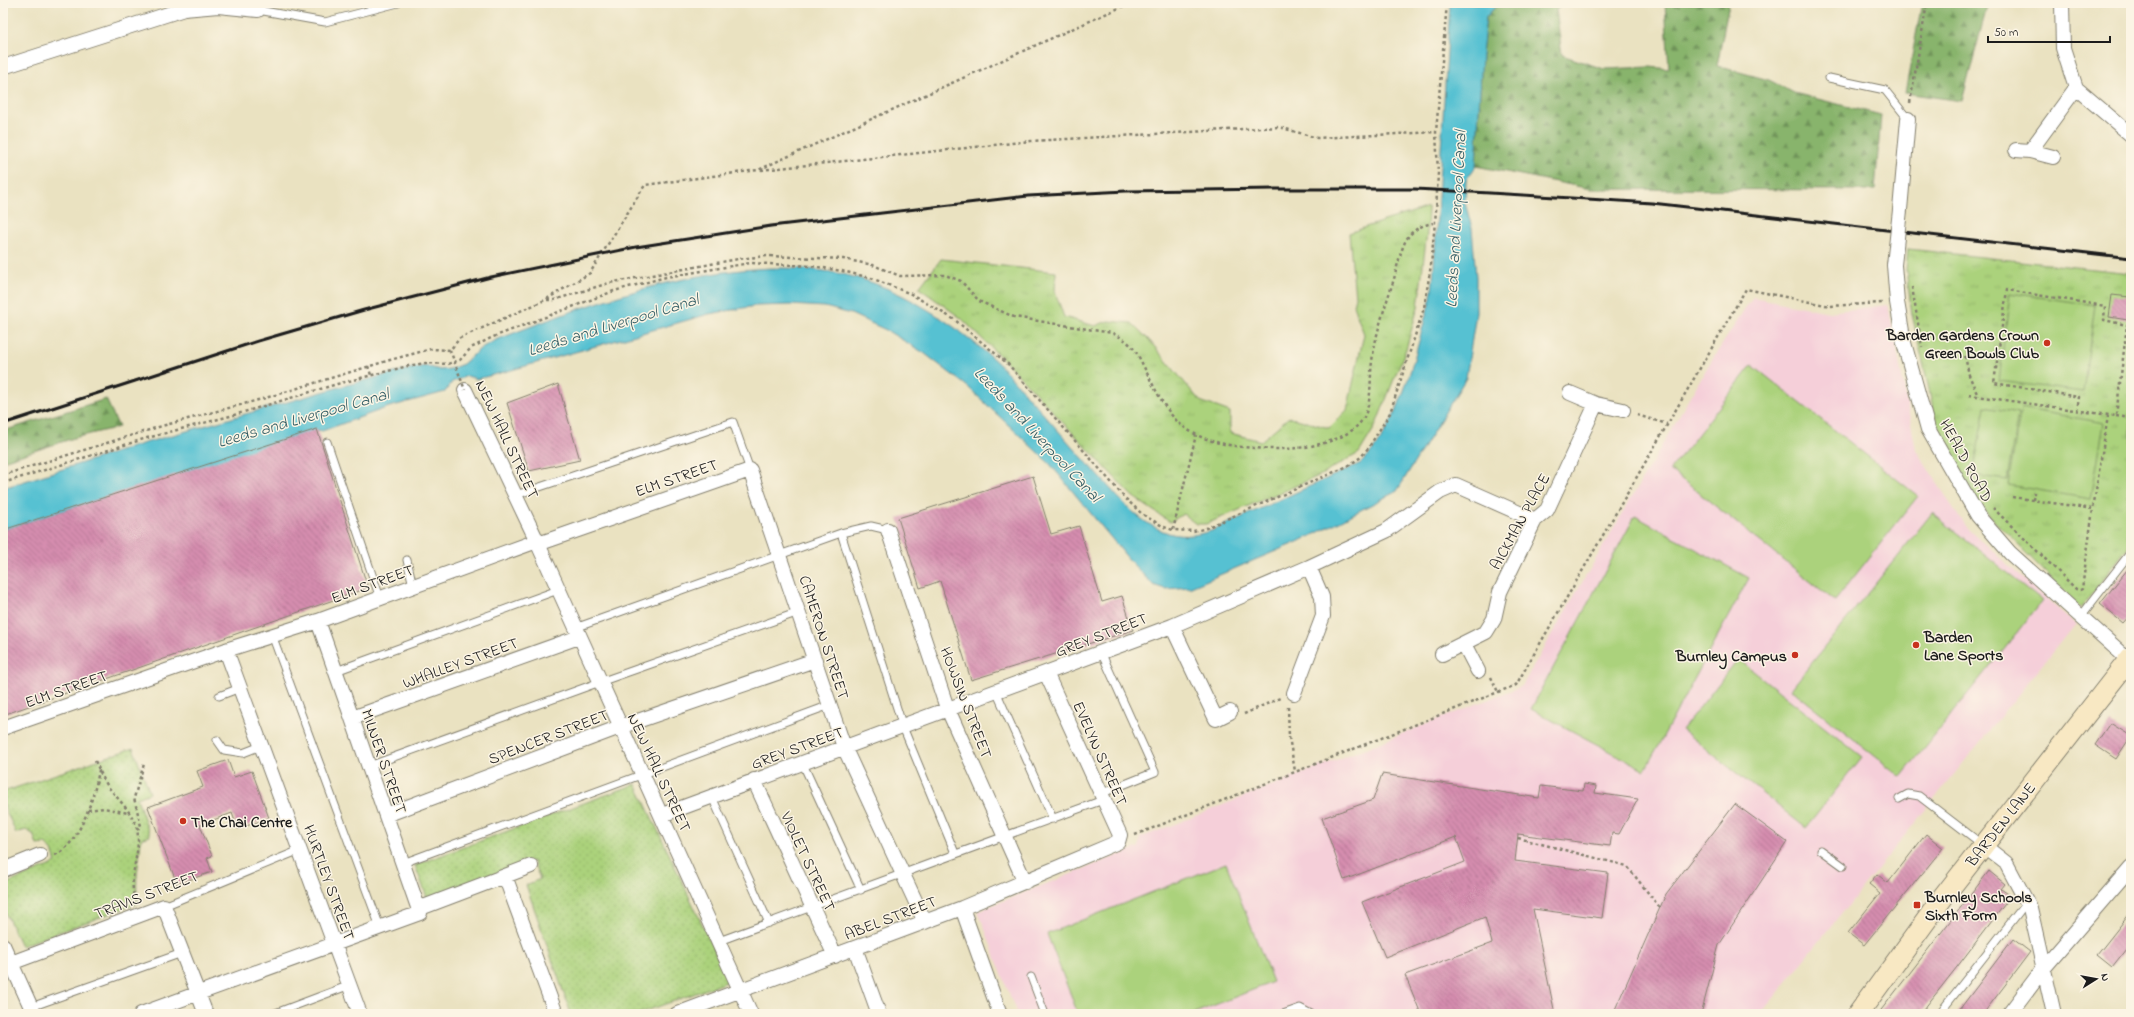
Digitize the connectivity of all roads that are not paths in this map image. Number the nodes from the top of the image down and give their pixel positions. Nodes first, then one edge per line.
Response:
1 (398, 3) edge
2 (2062, 3) edge
3 (258, 10) joint
4 (3, 68) edge
5 (1829, 78) dead end
6 (2076, 88) junction
7 (1908, 120) joint
8 (2131, 135) edge
9 (2016, 150) dead end
10 (2030, 151) junction
11 (2053, 157) dead end
12 (465, 390) road end
13 (1570, 393) dead end
14 (1596, 404) junction
15 (1623, 410) road end
16 (327, 442) dead end
17 (750, 470) junction
18 (516, 495) junction
19 (1535, 520) junction
20 (888, 530) joint
21 (841, 533) junction
22 (537, 542) junction
23 (2131, 552) edge
24 (780, 556) junction
25 (406, 560) dead end
26 (1309, 567) junction
27 (413, 586) junction
28 (558, 590) junction
29 (380, 598) junction
30 (799, 612) junction
31 (2081, 616) junction
32 (318, 621) junction
33 (1172, 626) junction
34 (577, 632) junction
35 (272, 636) junction
36 (1464, 644) junction
37 (226, 650) junction
38 (1101, 652) junction
39 (1442, 654) dead end
40 (2130, 659) edge
41 (815, 660) junction
42 (336, 671) junction
43 (1478, 671) dead end
44 (1046, 673) junction
45 (600, 682) junction
46 (240, 688) junction
47 (996, 690) junction
48 (1294, 693) road end
49 (219, 696) dead end
50 (830, 705) junction
51 (948, 708) junction
52 (1230, 712) road end
53 (352, 718) junction
54 (620, 727) junction
55 (903, 727) junction
56 (3, 728) edge
57 (217, 740) dead end
58 (261, 746) junction
59 (844, 747) junction
60 (802, 762) junction
61 (369, 766) junction
62 (642, 774) junction
63 (754, 780) junction
64 (712, 797) junction
65 (1101, 797) junction
66 (1899, 799) dead end
67 (386, 815) junction
68 (662, 815) junction
69 (1053, 819) junction
70 (1004, 837) junction
71 (1115, 842) joint
72 (1983, 845) junction
73 (300, 850) junction
74 (1821, 850) dead end
75 (955, 853) junction
76 (40, 855) road end
77 (403, 864) junction
78 (530, 866) dead end
79 (1844, 866) dead end
80 (2131, 867) edge
81 (3, 870) edge
82 (903, 874) junction
83 (506, 876) junction
84 (1024, 882) junction
85 (860, 890) junction
86 (2026, 903) junction
87 (164, 906) junction
88 (812, 907) junction
89 (962, 908) junction
90 (419, 911) junction
91 (925, 922) junction
92 (769, 923) junction
93 (380, 927) junction
94 (719, 941) junction
95 (335, 944) junction
96 (3, 945) edge
97 (855, 948) junction
98 (182, 953) junction
99 (835, 956) junction
100 (7, 964) edge
101 (2043, 969) junction
102 (1031, 977) dead end
103 (350, 985) junction
104 (742, 991) junction
105 (197, 992) junction
106 (33, 1011) edge
107 (141, 1014) edge
108 (206, 1014) edge
109 (273, 1014) edge
110 (360, 1014) edge
111 (556, 1014) edge
112 (677, 1014) edge
113 (750, 1014) edge
114 (879, 1014) edge
115 (1000, 1014) edge
116 (1045, 1014) edge
117 (1283, 1014) edge
118 (1311, 1014) edge
119 (1858, 1014) edge
120 (1939, 1014) edge
121 (2010, 1014) edge
122 (2054, 1014) edge

1 - 3 lane
2 - 6 street
3 - 4 street
5 - 7 lane
6 - 8 street
6 - 10 street
7 - 31 street, HEALD ROAD, bridge
9 - 10 street
10 - 11 street
12 - 18 street, NEW HALL STREET
13 - 14 street
14 - 15 street
14 - 19 street, AICKMAN PLACE
16 - 29 lane
17 - 18 lane
17 - 22 street, ELM STREET
17 - 24 street, CAMERON STREET
18 - 22 street, NEW HALL STREET
19 - 26 street, GREY STREET
19 - 36 street, AICKMAN PLACE
20 - 21 lane
20 - 51 street, HOWSIN STREET
21 - 24 lane
21 - 55 lane
22 - 27 street, ELM STREET
22 - 28 street, NEW HALL STREET
23 - 31 lane
24 - 30 street, CAMERON STREET
24 - 34 lane
25 - 27 lane
26 - 33 street, GREY STREET
26 - 48 street
27 - 29 street, ELM STREET
28 - 34 street, NEW HALL STREET
28 - 42 lane
29 - 32 street, ELM STREET
30 - 41 street, CAMERON STREET
30 - 45 lane
31 - 40 street, HEALD ROAD
32 - 35 street, ELM STREET
32 - 42 street, MILNER STREET
33 - 38 street, GREY STREET
33 - 52 street
34 - 45 street, NEW HALL STREET
34 - 53 street, WHALLEY STREET
35 - 37 street, ELM STREET
35 - 93 lane
36 - 39 street, AICKMAN PLACE
36 - 43 street
37 - 46 street, HURTLEY STREET
37 - 56 street, ELM STREET
38 - 44 street, GREY STREET
38 - 65 lane
40 - 72 street, BARDEN LANE
41 - 50 street, CAMERON STREET
41 - 54 street, SPENCER STREET
42 - 53 street, MILNER STREET
44 - 47 street, GREY STREET
44 - 65 street, EVELYN STREET
45 - 54 street, NEW HALL STREET
45 - 61 lane
46 - 49 lane
46 - 58 street, HURTLEY STREET
47 - 51 street, GREY STREET
47 - 69 lane
50 - 59 street, CAMERON STREET
50 - 62 lane
51 - 55 street, GREY STREET
51 - 70 street, HOWSIN STREET
53 - 61 street, MILNER STREET
54 - 62 street, NEW HALL STREET
54 - 67 street, SPENCER STREET
55 - 59 street, GREY STREET
55 - 75 lane
57 - 58 lane
58 - 73 street, HURTLEY STREET
59 - 60 street, GREY STREET
59 - 82 street, CAMERON STREET
60 - 63 street, GREY STREET
60 - 85 lane
61 - 67 street, MILNER STREET
62 - 68 street, NEW HALL STREET
62 - 77 lane
63 - 64 street, GREY STREET
63 - 88 street, VIOLET STREET
64 - 68 street, GREY STREET
64 - 92 lane
65 - 69 lane
65 - 71 street, EVELYN STREET
66 - 72 lane
67 - 77 street, MILNER STREET
68 - 94 street, NEW HALL STREET
69 - 70 lane
70 - 75 lane
70 - 84 street, HOWSIN STREET
71 - 84 street, ABEL STREET
72 - 86 street
72 - 119 street, BARDEN LANE
73 - 87 lane, TRAVIS STREET
73 - 95 street, HURTLEY STREET
74 - 79 lane
75 - 82 lane
76 - 81 street
77 - 90 street, MILNER STREET
78 - 83 street
80 - 101 street
82 - 85 lane
82 - 91 street, CAMERON STREET
83 - 90 street
83 - 111 street
84 - 89 street, ABEL STREET
85 - 88 lane
86 - 101 street
86 - 120 lane
87 - 98 street
87 - 100 street, TRAVIS STREET
88 - 92 lane
88 - 99 street, VIOLET STREET
89 - 91 street, ABEL STREET
89 - 115 street
90 - 93 street
91 - 97 street, ABEL STREET
92 - 94 lane
93 - 95 street
94 - 104 street, NEW HALL STREET
95 - 103 street, HURTLEY STREET
95 - 105 street
96 - 100 street
97 - 99 street, ABEL STREET
97 - 114 street
98 - 105 street
98 - 106 lane
99 - 104 street, ABEL STREET
100 - 106 street
101 - 121 street
101 - 122 street
102 - 116 lane
103 - 109 lane
103 - 110 street, HURTLEY STREET
104 - 112 street, ABEL STREET
104 - 113 street, NEW HALL STREET
105 - 107 street
105 - 108 street
117 - 118 lane

